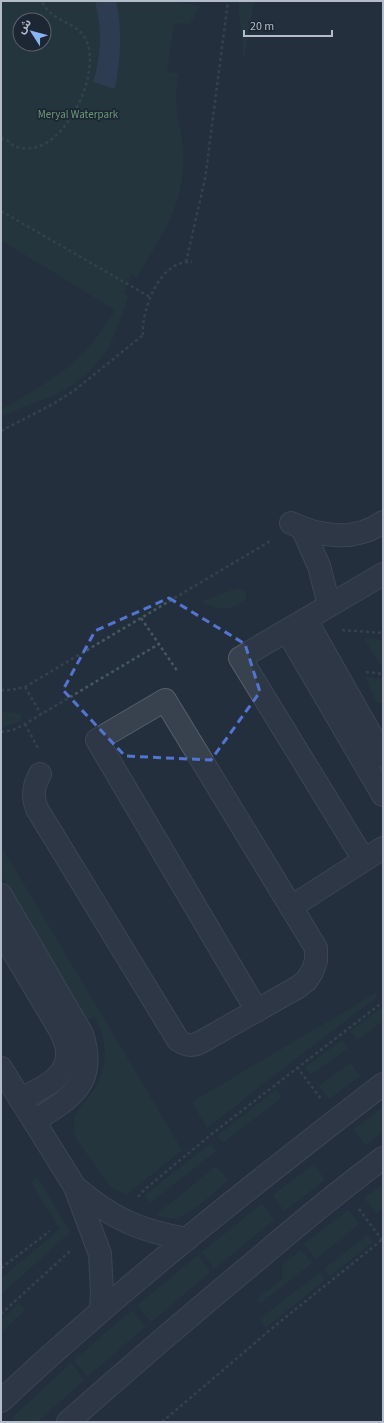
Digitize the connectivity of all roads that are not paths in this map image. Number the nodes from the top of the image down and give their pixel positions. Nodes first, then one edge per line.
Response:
1 (383, 522) edge
2 (383, 574) edge
3 (329, 605) junction
4 (306, 620) junction
5 (287, 631) junction
6 (383, 756) edge
7 (41, 764) road end
8 (383, 795) edge
9 (383, 848) edge
10 (364, 860) junction
11 (1, 895) edge
12 (291, 908) junction
13 (1, 931) edge
14 (257, 1010) junction
15 (1, 1068) edge
16 (383, 1084) edge
17 (20, 1099) junction
18 (34, 1121) junction
19 (383, 1158) edge
20 (75, 1187) junction
21 (187, 1239) junction
22 (101, 1311) junction
23 (1, 1401) edge
24 (68, 1422) edge

1 - 3 street
2 - 3 street
3 - 4 street
4 - 5 street
4 - 6 street
5 - 8 street
5 - 10 street
7 - 14 street
9 - 10 street
10 - 12 street
11 - 18 street
12 - 14 street
12 - 14 street
13 - 17 street
15 - 17 street
16 - 21 street
17 - 18 street
18 - 20 street
19 - 24 street
20 - 21 street
20 - 22 street
21 - 22 street
22 - 23 street

